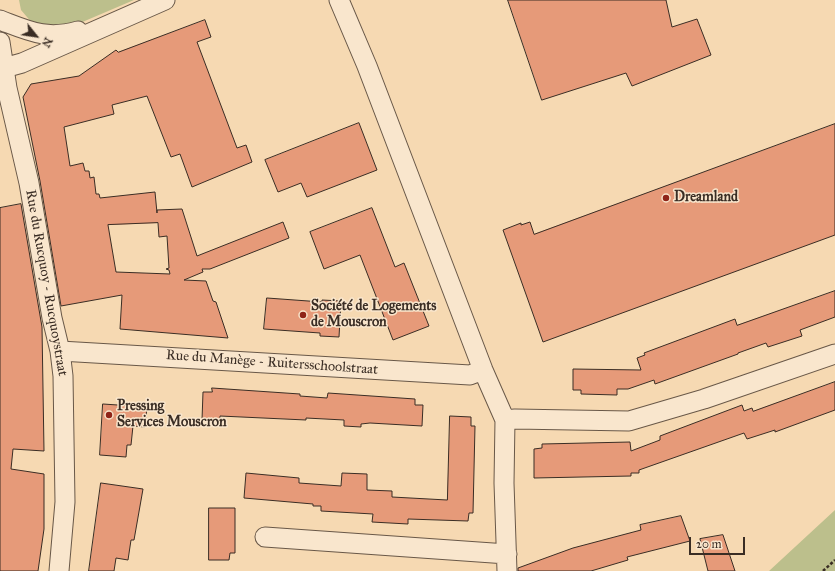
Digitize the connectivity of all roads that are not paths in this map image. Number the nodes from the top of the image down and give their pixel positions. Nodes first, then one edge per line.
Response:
1 (165, 0) edge
2 (339, 0) edge
3 (123, 18) junction
4 (0, 20) edge
5 (0, 42) edge
6 (2, 69) edge
7 (60, 351) junction
8 (835, 354) edge
9 (483, 370) junction
10 (505, 420) junction
11 (265, 537) dead end
12 (507, 562) edge
13 (58, 571) edge

1 - 3 street
2 - 9 street
3 - 4 street
3 - 6 street
5 - 6 street, Rue du Rucquoy - Rucquoystraat
6 - 7 street, Rue du Rucquoy - Rucquoystraat
7 - 9 street, Rue du Manège - Ruitersschoolstraat
7 - 13 street, Rue du Rucquoy - Rucquoystraat
8 - 10 street
9 - 10 street
10 - 12 street
11 - 12 street

